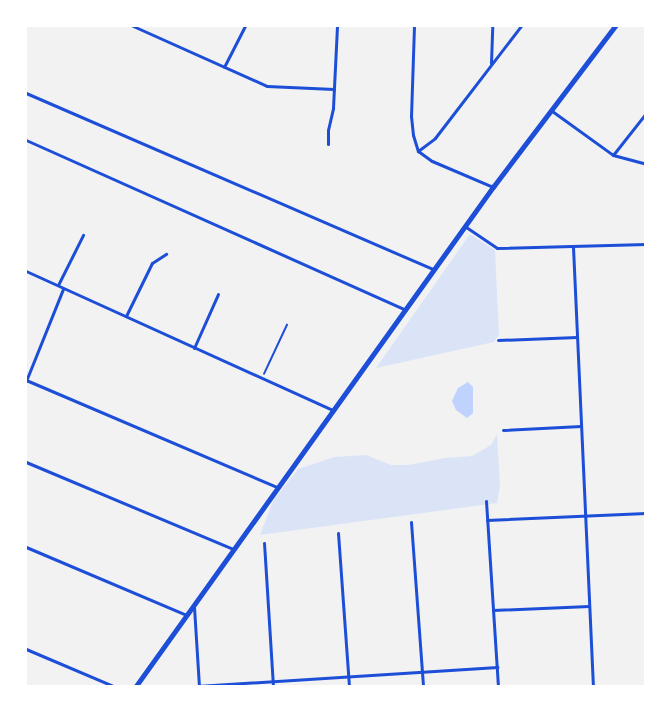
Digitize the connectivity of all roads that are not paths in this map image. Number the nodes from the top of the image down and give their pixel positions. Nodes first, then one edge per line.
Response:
1 (133, 26) edge
2 (245, 26) edge
3 (337, 26) edge
4 (414, 26) edge
5 (492, 26) edge
6 (522, 26) edge
7 (615, 26) edge
8 (491, 63) junction
9 (224, 67) junction
10 (334, 89) junction
11 (26, 93) edge
12 (552, 111) junction
13 (645, 112) edge
14 (26, 140) edge
15 (328, 144) dead end
16 (418, 151) junction
17 (613, 155) junction
18 (645, 164) edge
19 (494, 187) junction
20 (466, 227) junction
21 (83, 234) dead end
22 (645, 244) edge
23 (573, 247) junction
24 (166, 254) dead end
25 (435, 270) junction
26 (26, 271) edge
27 (58, 285) junction
28 (63, 289) junction
29 (218, 294) dead end
30 (406, 310) junction
31 (126, 316) junction
32 (577, 337) junction
33 (498, 340) dead end
34 (194, 348) junction
35 (26, 380) edge
36 (333, 410) junction
37 (581, 426) junction
38 (503, 430) dead end
39 (26, 462) edge
40 (277, 487) junction
41 (486, 501) dead end
42 (645, 513) edge
43 (585, 516) junction
44 (488, 520) junction
45 (411, 522) dead end
46 (338, 533) dead end
47 (264, 543) dead end
48 (26, 547) edge
49 (233, 549) junction
50 (194, 605) junction
51 (589, 606) junction
52 (493, 610) junction
53 (186, 615) junction
54 (26, 649) edge
55 (497, 667) junction
56 (422, 672) junction
57 (348, 677) junction
58 (273, 684) edge
59 (198, 686) edge
60 (113, 687) edge
61 (136, 687) edge
62 (349, 687) edge
63 (423, 687) edge
64 (498, 687) edge
65 (593, 687) edge

1 - 9 street
2 - 9 street
3 - 10 street
4 - 16 street
5 - 8 street
6 - 8 street
7 - 12 main road
8 - 16 street
9 - 10 street
10 - 15 street
11 - 25 street
12 - 17 street
12 - 19 main road
13 - 17 street
14 - 30 street
16 - 19 street
17 - 18 street
19 - 20 main road
20 - 23 street
20 - 25 main road
21 - 27 street
22 - 23 street
23 - 32 street
24 - 31 street
25 - 30 main road
26 - 27 street
27 - 28 street
28 - 31 street
28 - 35 street
29 - 34 street
30 - 36 main road
31 - 34 street
32 - 33 street
32 - 37 street
34 - 36 street
35 - 40 street
36 - 40 main road
37 - 38 street
37 - 43 street
39 - 49 street
40 - 49 main road
41 - 44 street
42 - 43 street
43 - 44 street
43 - 51 street
44 - 52 street
45 - 56 street
46 - 57 street
47 - 58 street
48 - 53 street
49 - 50 main road
50 - 53 main road
50 - 59 street
51 - 52 street
51 - 65 street
52 - 55 street
53 - 61 main road
54 - 60 street
55 - 56 street
55 - 64 street
56 - 57 street
56 - 63 street
57 - 58 street
57 - 62 street
58 - 59 street

